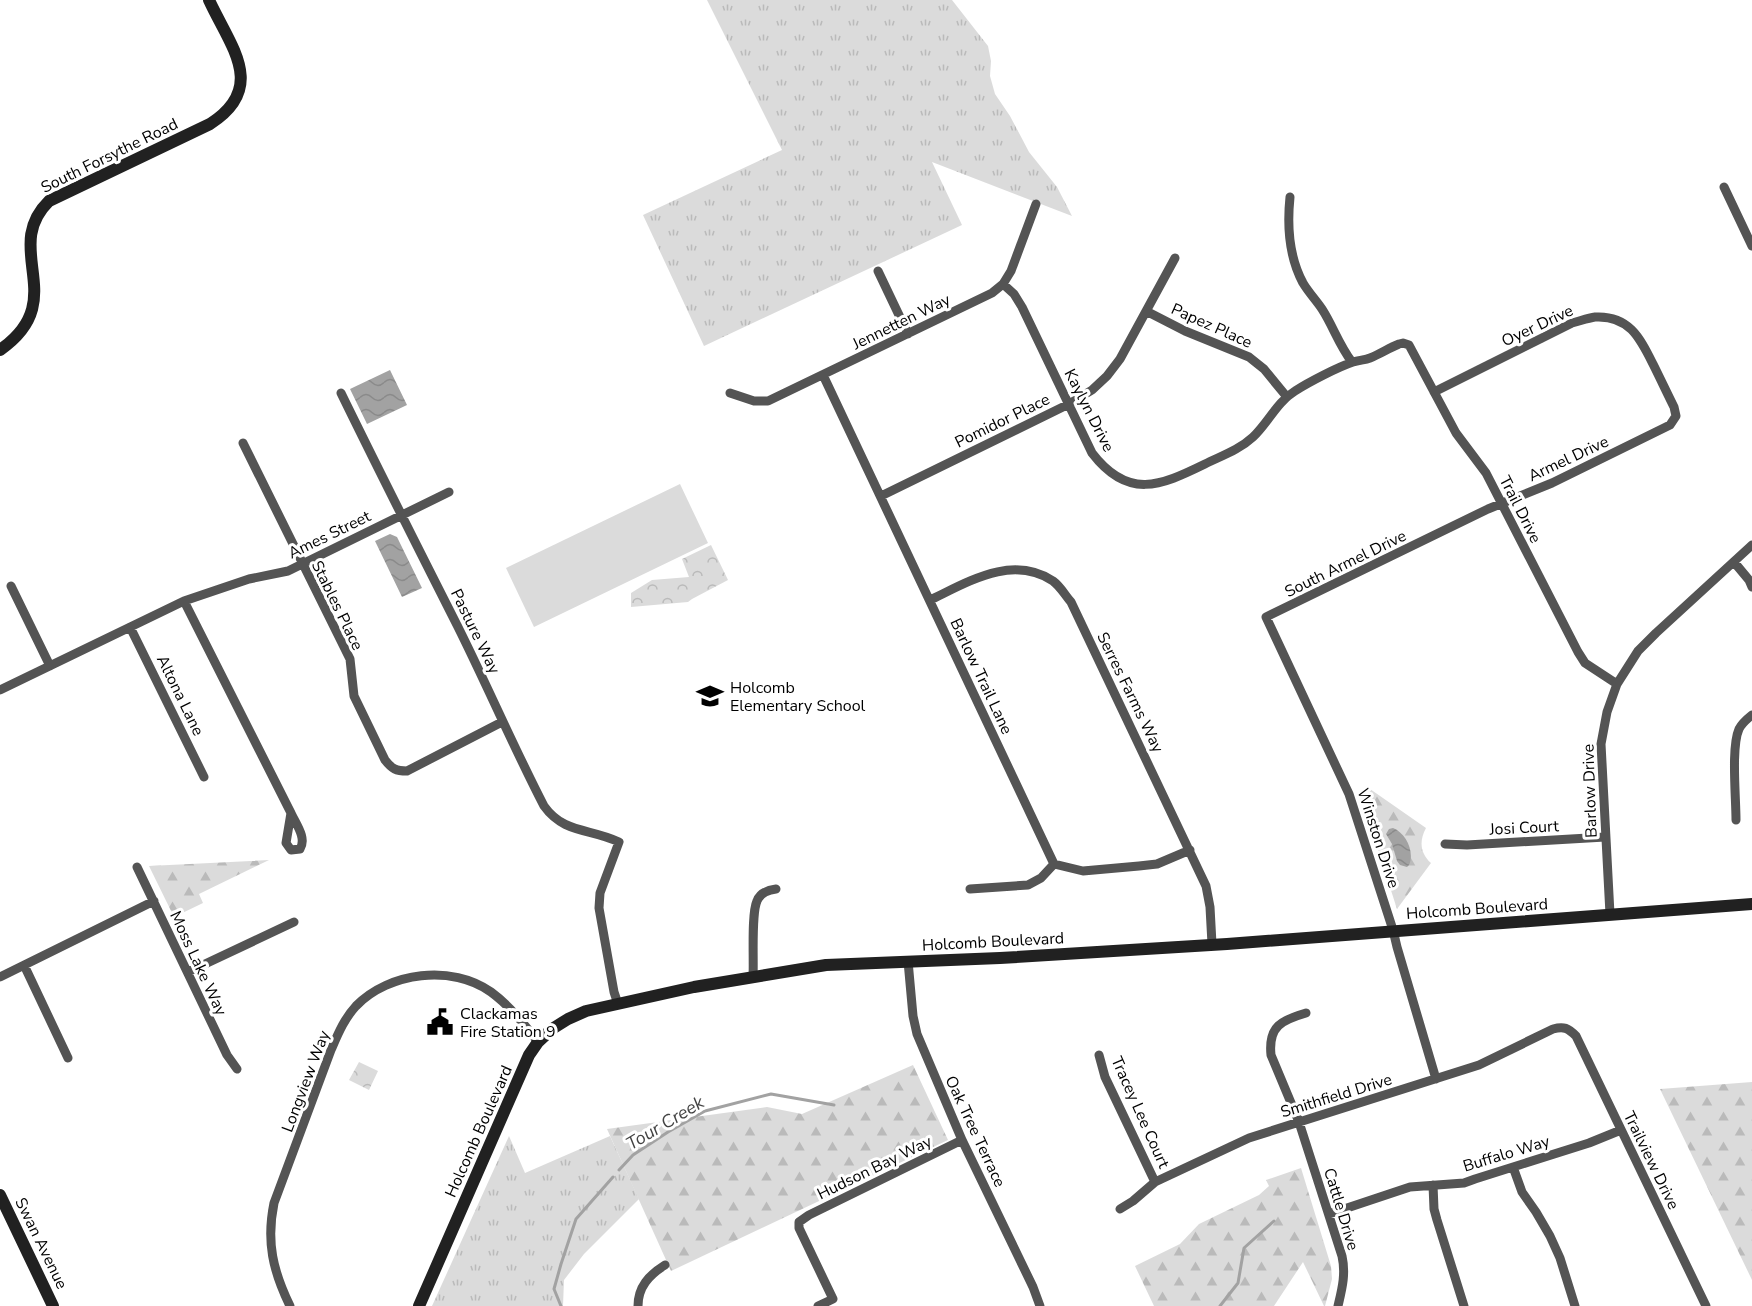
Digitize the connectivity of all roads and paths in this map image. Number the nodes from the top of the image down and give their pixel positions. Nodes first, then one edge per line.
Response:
1 (209, 0) edge
2 (1724, 187) dead end
3 (1290, 197) dead end
4 (1036, 204) dead end
5 (22, 224) dead end
6 (1752, 246) edge
7 (1175, 258) dead end
8 (878, 271) dead end
9 (20, 273) dead end
10 (1003, 284) junction
11 (1146, 311) junction
12 (908, 334) junction
13 (1403, 343) joint
14 (0, 350) edge
15 (1352, 362) junction
16 (823, 375) junction
17 (1434, 392) junction
18 (341, 393) dead end
19 (730, 393) dead end
20 (1287, 397) junction
21 (1069, 404) junction
22 (1676, 416) joint
23 (243, 443) dead end
24 (449, 492) dead end
25 (880, 496) junction
26 (1502, 504) junction
27 (401, 516) junction
28 (1436, 535) joint
29 (1752, 545) edge
30 (1734, 562) junction
31 (302, 564) junction
32 (11, 585) dead end
33 (1752, 586) edge
34 (930, 600) junction
35 (184, 601) junction
36 (1266, 617) joint
37 (130, 627) junction
38 (50, 666) junction
39 (1617, 684) junction
40 (0, 690) edge
41 (1752, 715) edge
42 (502, 722) junction
43 (204, 777) dead end
44 (291, 813) dead end
45 (1736, 820) dead end
46 (1605, 837) junction
47 (1445, 844) dead end
48 (1190, 850) junction
49 (1054, 864) junction
50 (138, 867) dead end
51 (776, 889) dead end
52 (970, 890) dead end
53 (153, 901) junction
54 (1752, 904) edge
55 (1610, 914) junction
56 (294, 922) dead end
57 (1394, 930) junction
58 (1212, 944) junction
59 (908, 961) junction
60 (24, 965) junction
61 (188, 972) junction
62 (0, 977) edge
63 (753, 977) junction
64 (618, 1004) junction
65 (1306, 1013) dead end
66 (1569, 1029) joint
67 (538, 1042) junction
68 (1099, 1055) dead end
69 (68, 1058) dead end
70 (237, 1069) dead end
71 (1436, 1079) junction
72 (1299, 1122) junction
73 (1621, 1130) junction
74 (962, 1140) junction
75 (1513, 1167) junction
76 (1155, 1182) junction
77 (1433, 1185) junction
78 (0, 1195) edge
79 (1120, 1209) dead end
80 (1329, 1214) junction
81 (664, 1265) dead end
82 (54, 1306) edge
83 (290, 1306) edge
84 (419, 1306) edge
85 (638, 1306) edge
86 (818, 1306) edge
87 (1040, 1306) edge
88 (1338, 1306) edge
89 (1464, 1306) edge
90 (1575, 1306) edge
91 (1706, 1306) edge

1 - 5 street, South Forsythe Road
2 - 6 street
3 - 15 street
4 - 10 street
7 - 11 street, Pomidor Place
8 - 12 street
9 - 14 street
10 - 12 street, Jennetten Way
10 - 21 street, Kaylyn Drive
11 - 20 street, Papez Place
11 - 21 street, Pomidor Place
12 - 16 street, Jennetten Way
13 - 15 street, Kaylyn Drive
13 - 17 street, Trail Drive
15 - 20 street, Kaylyn Drive
16 - 19 street, Jennetten Way
16 - 25 street, Barlow Trail Lane
17 - 22 street, Oyer Drive
17 - 26 street, Trail Drive
18 - 27 street, Pasture Way
20 - 21 street, Kaylyn Drive
21 - 25 street, Pomidor Place
22 - 26 street, Armel Drive
23 - 31 street, Stables Place
24 - 27 street, Ames Street
25 - 34 street, Barlow Trail Lane
26 - 28 street, Armel Drive
26 - 39 street, Trail Drive
27 - 31 street, Ames Street
27 - 42 street, Pasture Way
28 - 36 street, South Armel Drive
29 - 30 street, Barlow Drive
30 - 33 street
30 - 39 street, Barlow Drive
31 - 35 street, Ames Street
31 - 42 street, Stables Place
32 - 38 street
34 - 48 street, Serres Farms Way
34 - 49 street, Barlow Trail Lane
35 - 37 street, Ames Street
35 - 44 street
36 - 57 street, Winston Drive
37 - 38 street, Ames Street
37 - 43 street, Altona Lane
38 - 40 street, Ames Street
39 - 46 street, Barlow Drive
41 - 45 street
42 - 64 street, Pasture Way
46 - 47 street, Josi Court
46 - 55 street, Barlow Drive
48 - 49 street
48 - 58 street, Serres Farms Way
49 - 52 street
50 - 53 street, Moss Lake Way
51 - 63 street
53 - 60 street
53 - 61 street, Moss Lake Way
54 - 55 street, Holcomb Boulevard
55 - 57 street, Holcomb Boulevard
56 - 61 street
57 - 58 street, Holcomb Boulevard
57 - 71 street, Winston Drive
58 - 59 street, Holcomb Boulevard
59 - 63 street, Holcomb Boulevard
59 - 74 street, Oak Tree Terrace
60 - 62 street
60 - 69 street
61 - 70 street, Moss Lake Way
63 - 64 street, Holcomb Boulevard
64 - 67 street, Holcomb Boulevard
65 - 72 street, Cattle Drive
66 - 71 street, Smithfield Drive
66 - 73 street, Trailview Drive
67 - 83 street, Longview Way
67 - 84 street, Holcomb Boulevard
68 - 76 street, Tracey Lee Court
71 - 72 street, Smithfield Drive
72 - 76 street, Smithfield Drive
72 - 80 street, Cattle Drive
73 - 75 street, Buffalo Way
73 - 91 street, Trailview Drive
74 - 86 street, Hudson Bay Way
74 - 87 street, Oak Tree Terrace
75 - 77 street, Buffalo Way
75 - 90 street
76 - 79 street, Smithfield Drive
77 - 80 street, Buffalo Way
77 - 89 street
78 - 82 street, Swan Avenue
80 - 88 street, Cattle Drive
81 - 85 street

